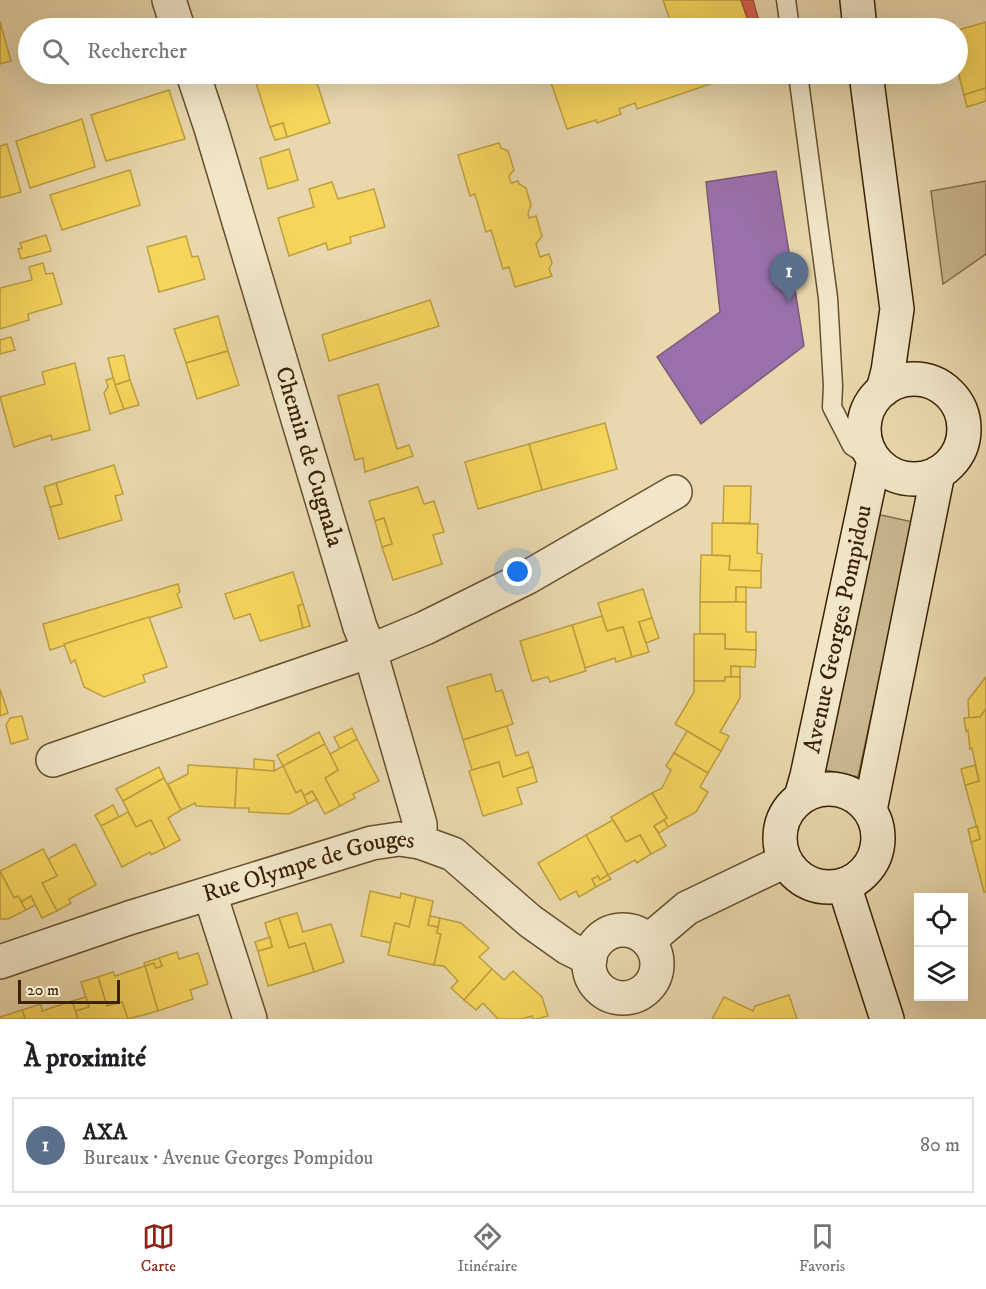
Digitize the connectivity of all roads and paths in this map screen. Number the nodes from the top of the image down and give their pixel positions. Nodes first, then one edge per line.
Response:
1 (169, 0) edge
2 (786, 0) edge
3 (857, 0) edge
4 (175, 18) edge
5 (789, 18) edge
6 (860, 18) edge
7 (196, 84) edge
8 (799, 84) edge
9 (867, 84) edge
10 (897, 309) junction
11 (936, 385) junction
12 (883, 390) junction
13 (974, 439) edge
14 (874, 460) junction
15 (938, 473) junction
16 (675, 492) dead end
17 (369, 651) junction
18 (53, 760) dead end
19 (801, 797) junction
20 (870, 810) junction
21 (420, 842) junction
22 (785, 861) junction
23 (844, 885) junction
24 (210, 894) junction
25 (648, 941) junction
26 (590, 959) junction
27 (0, 962) edge
28 (633, 1008) edge
29 (250, 1019) edge
30 (887, 1019) edge

1 - 4 street
2 - 5 lane
3 - 6 street
7 - 17 street, Chemin de Cugnala
8 - 14 lane
9 - 10 street
10 - 11 street
10 - 12 street
11 - 12 street
11 - 13 street
12 - 14 street
13 - 15 street
14 - 15 street
14 - 19 street, Avenue Georges Pompidou
15 - 20 street
16 - 17 street
17 - 18 street
17 - 21 street, Chemin de Cugnala
19 - 20 street
19 - 22 street
20 - 23 street
21 - 24 street, Rue Olympe de Gouges
21 - 26 street, Rue Olympe de Gouges
22 - 23 street
22 - 25 street
23 - 30 street
24 - 27 street, Rue Olympe de Gouges
24 - 29 street
25 - 26 street
25 - 28 street
26 - 28 street

